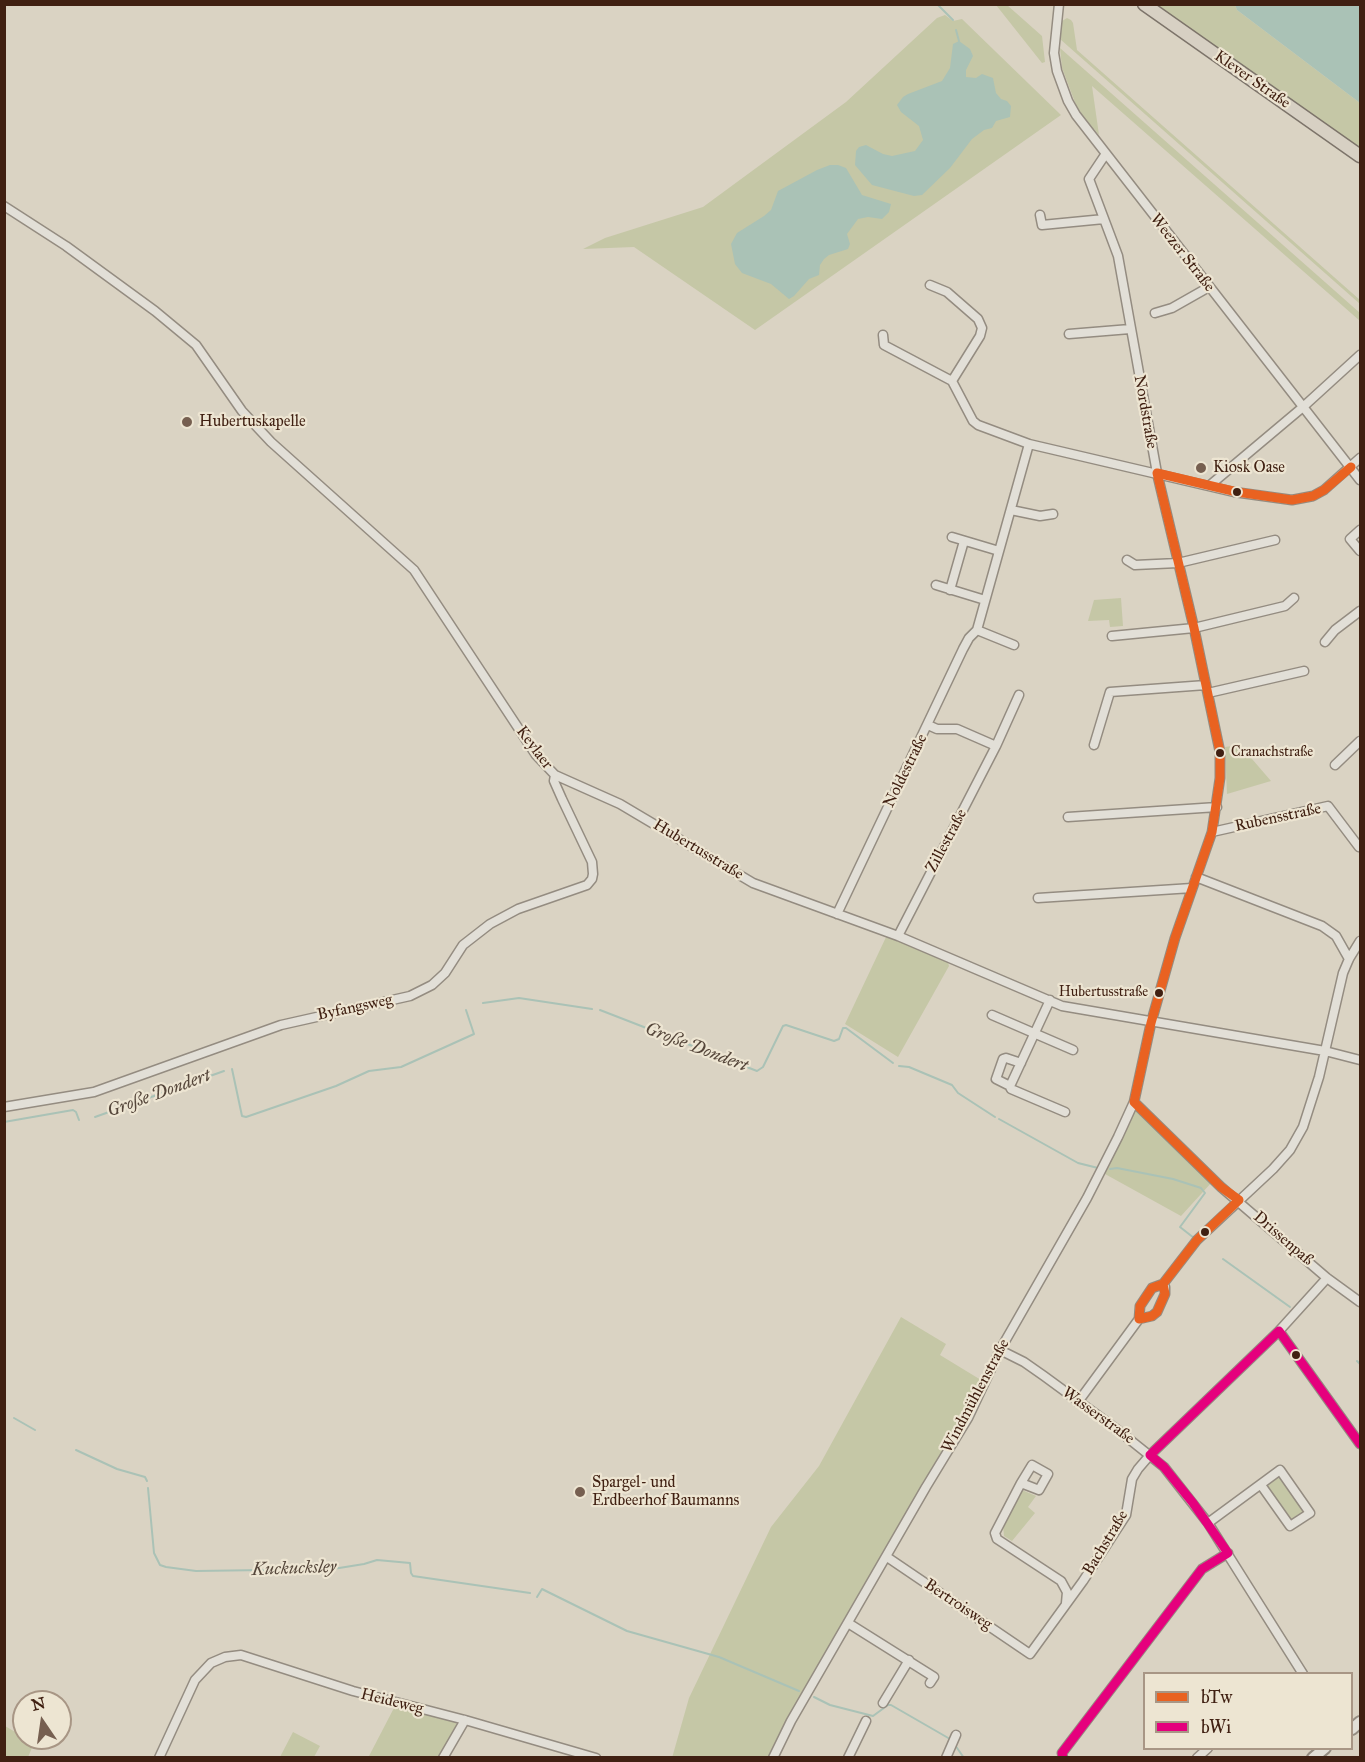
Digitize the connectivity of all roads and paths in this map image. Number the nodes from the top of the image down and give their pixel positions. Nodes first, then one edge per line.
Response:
1 (1059, 4) edge
2 (1144, 4) edge
3 (1105, 155) junction
4 (1360, 156) edge
5 (4, 206) edge
6 (1040, 215) dead end
7 (1104, 219) junction
8 (930, 285) dead end
9 (1209, 287) junction
10 (1155, 313) dead end
11 (1130, 329) junction
12 (1069, 334) dead end
13 (883, 335) dead end
14 (1360, 355) edge
15 (951, 381) junction
16 (1303, 407) junction
17 (1029, 444) junction
18 (1360, 458) edge
19 (1351, 467) junction
20 (1157, 473) junction
21 (1360, 480) edge
22 (1209, 486) junction
23 (1011, 510) junction
24 (1053, 514) dead end
25 (1360, 530) edge
26 (952, 537) dead end
27 (1275, 540) dead end
28 (964, 541) junction
29 (999, 551) junction
30 (1360, 551) edge
31 (1127, 560) dead end
32 (1178, 563) junction
33 (936, 585) dead end
34 (951, 590) junction
35 (1294, 598) dead end
36 (985, 600) junction
37 (1360, 611) edge
38 (1194, 628) junction
39 (977, 630) junction
40 (1112, 636) dead end
41 (1325, 642) dead end
42 (1014, 645) dead end
43 (1304, 671) dead end
44 (1207, 689) junction
45 (1019, 695) dead end
46 (928, 725) junction
47 (1360, 741) edge
48 (1094, 745) dead end
49 (996, 746) junction
50 (1335, 765) dead end
51 (555, 775) junction
52 (572, 784) junction
53 (562, 799) junction
54 (1217, 807) junction
55 (1068, 817) dead end
56 (1212, 832) junction
57 (1359, 848) dead end
58 (1196, 878) junction
59 (1192, 888) junction
60 (1038, 898) dead end
61 (837, 914) junction
62 (898, 936) junction
63 (1360, 941) edge
64 (1349, 959) junction
65 (1050, 1000) junction
66 (992, 1015) dead end
67 (1151, 1023) junction
68 (1034, 1032) junction
69 (1073, 1050) dead end
70 (1324, 1052) junction
71 (1360, 1060) edge
72 (1021, 1064) junction
73 (1009, 1085) junction
74 (1134, 1102) junction
75 (4, 1107) edge
76 (1065, 1112) dead end
77 (1239, 1200) junction
78 (1327, 1278) junction
79 (1163, 1284) junction
80 (1360, 1302) edge
81 (1139, 1319) junction
82 (1279, 1331) junction
83 (1000, 1350) junction
84 (1078, 1402) junction
85 (1360, 1444) edge
86 (1150, 1455) junction
87 (1021, 1483) dead end
88 (1261, 1485) junction
89 (1208, 1523) junction
90 (1228, 1553) junction
91 (887, 1557) junction
92 (1061, 1581) junction
93 (1083, 1581) junction
94 (1066, 1604) junction
95 (848, 1623) junction
96 (1030, 1654) joint
97 (909, 1660) junction
98 (1301, 1672) edge
99 (930, 1683) dead end
100 (883, 1703) dead end
101 (465, 1719) junction
102 (866, 1720) dead end
103 (956, 1735) dead end
104 (159, 1758) edge
105 (443, 1758) edge
106 (596, 1758) edge
107 (772, 1758) edge
108 (848, 1758) edge
109 (946, 1758) edge
110 (1063, 1758) edge

1 - 3 street, Weezer Straße
2 - 4 main road, Klever Straße
3 - 7 street, Nordstraße
3 - 9 street, Weezer Straße
5 - 51 street, Keylaer
6 - 7 street
7 - 11 street, Nordstraße
8 - 15 street
9 - 10 street
9 - 16 street, Weezer Straße
11 - 12 street
11 - 20 street, Nordstraße
13 - 15 street
14 - 16 street
15 - 17 street
16 - 19 street, Weezer Straße
16 - 22 street
17 - 20 street
17 - 23 street, Noldestraße
18 - 19 street
19 - 21 street, Weezer Straße
19 - 22 street
20 - 22 street
20 - 32 street, Nordstraße
23 - 24 street
23 - 29 street, Noldestraße
25 - 30 street
26 - 28 street
27 - 32 street
28 - 29 street
28 - 34 street
29 - 36 street, Noldestraße
31 - 32 street
32 - 38 street, Nordstraße
33 - 34 street
34 - 36 street
35 - 38 street
36 - 39 street, Noldestraße
37 - 41 street
38 - 40 street
38 - 44 street, Nordstraße
39 - 42 street
39 - 46 street, Noldestraße
43 - 44 street
44 - 48 street
44 - 54 street, Nordstraße
45 - 49 street, Zillestraße
46 - 49 street
46 - 61 street, Noldestraße
47 - 50 street
49 - 62 street, Zillestraße
51 - 52 street, Hubertusstraße
51 - 53 street, Byfangsweg
52 - 53 street
52 - 61 street, Hubertusstraße
53 - 75 street, Byfangsweg
54 - 55 street
54 - 56 street, Nordstraße
56 - 57 street, Rubensstraße
56 - 58 street, Nordstraße
58 - 59 street, Nordstraße
58 - 64 street
59 - 60 street
59 - 67 street, Nordstraße
61 - 62 street, Hubertusstraße
62 - 65 street, Hubertusstraße
63 - 64 street
64 - 70 street
65 - 67 street, Hubertusstraße
65 - 68 street
66 - 68 street
67 - 70 street, Hubertusstraße
67 - 74 street, Windmühlenstraße
68 - 69 street
68 - 72 street
70 - 71 street, Hubertusstraße
70 - 77 street
72 - 73 street
72 - 73 street
73 - 76 street
74 - 77 street, Drissenpaß
74 - 83 street, Windmühlenstraße
77 - 78 street, Drissenpaß
77 - 79 street
78 - 80 street, Drissenpaß
78 - 82 street, Bachstraße
79 - 81 street
79 - 81 street
81 - 84 street
82 - 85 street
82 - 86 street, Bachstraße
83 - 84 street, Wasserstraße
83 - 91 street, Windmühlenstraße
84 - 86 street, Wasserstraße
86 - 89 street, Wasserstraße
86 - 93 street, Bachstraße
87 - 92 street
88 - 88 street
88 - 89 street
89 - 90 street, Wasserstraße
90 - 98 street, Wasserstraße
90 - 110 street
91 - 95 street, Windmühlenstraße
91 - 96 street, Bertroisweg
92 - 93 street
92 - 94 street
93 - 94 street, Bachstraße
94 - 96 street, Bachstraße
95 - 97 street
95 - 107 street, Windmühlenstraße
97 - 99 street
97 - 100 street
101 - 104 street, Heideweg
101 - 105 street
101 - 106 street, Heideweg
102 - 108 street
103 - 109 street

